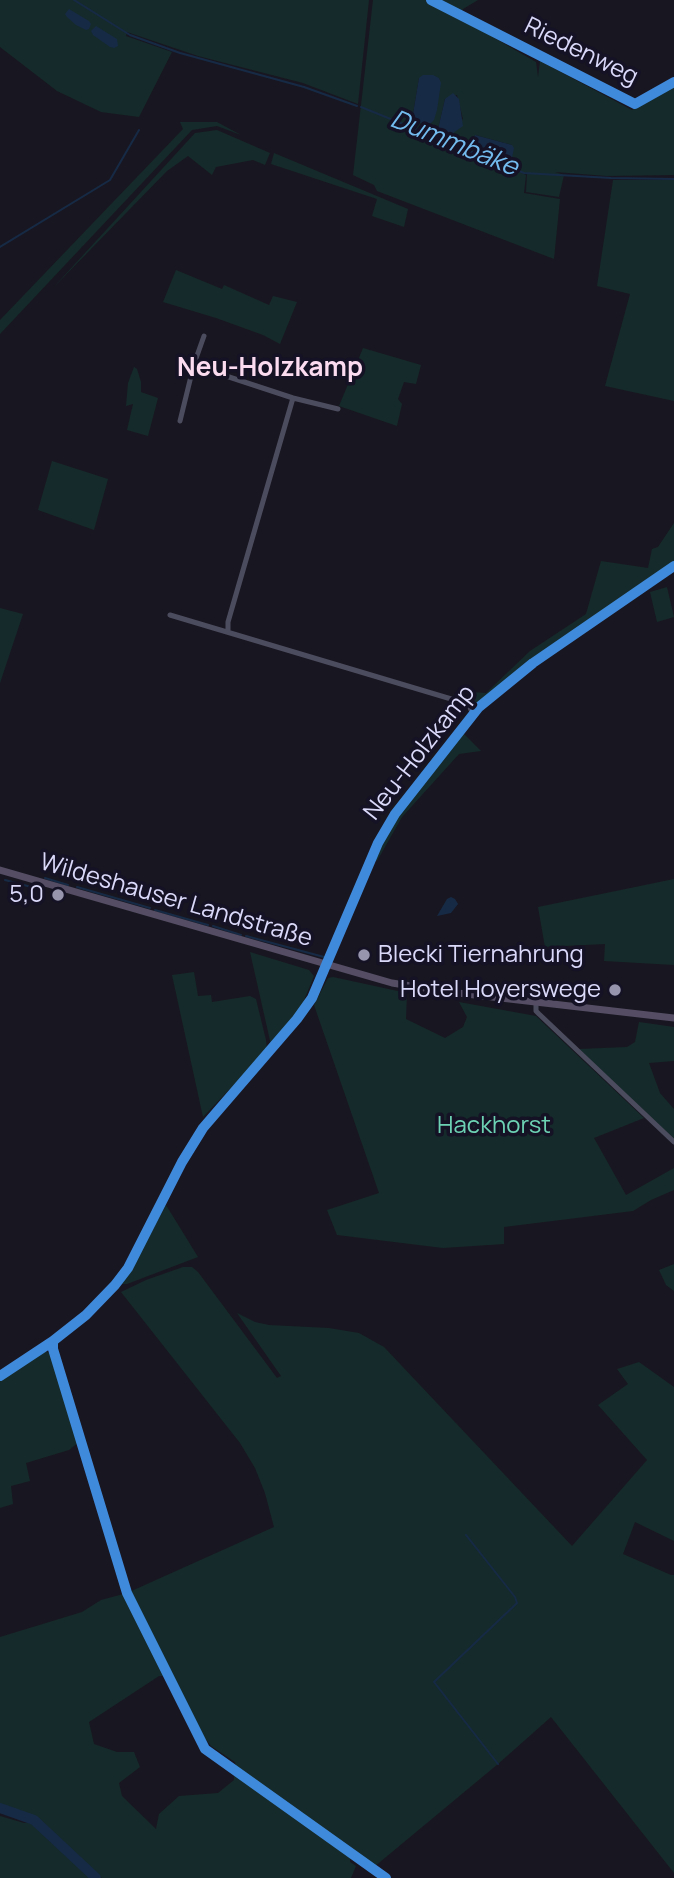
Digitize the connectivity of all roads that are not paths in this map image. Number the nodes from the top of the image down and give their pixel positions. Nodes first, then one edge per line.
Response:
1 (431, 0) edge
2 (674, 82) edge
3 (204, 335) dead end
4 (192, 374) junction
5 (293, 398) junction
6 (338, 409) dead end
7 (180, 421) dead end
8 (674, 566) edge
9 (170, 615) dead end
10 (228, 632) junction
11 (473, 714) junction
12 (0, 870) edge
13 (327, 965) junction
14 (536, 1002) junction
15 (674, 1018) edge
16 (674, 1142) edge
17 (0, 1376) edge

1 - 2 street, Riedenweg
3 - 4 street
4 - 5 street
4 - 7 street
5 - 6 street
5 - 10 street
8 - 11 street, Neu-Holzkamp
9 - 10 street, Neu-Holzkamp
10 - 11 street, Neu-Holzkamp
11 - 13 street, Neu-Holzkamp
12 - 13 main road, Wildeshauser Landstraße
13 - 14 main road, Wildeshauser Landstraße
13 - 17 street, Neu-Holzkamp
14 - 15 main road, Wildeshauser Landstraße
14 - 16 street

